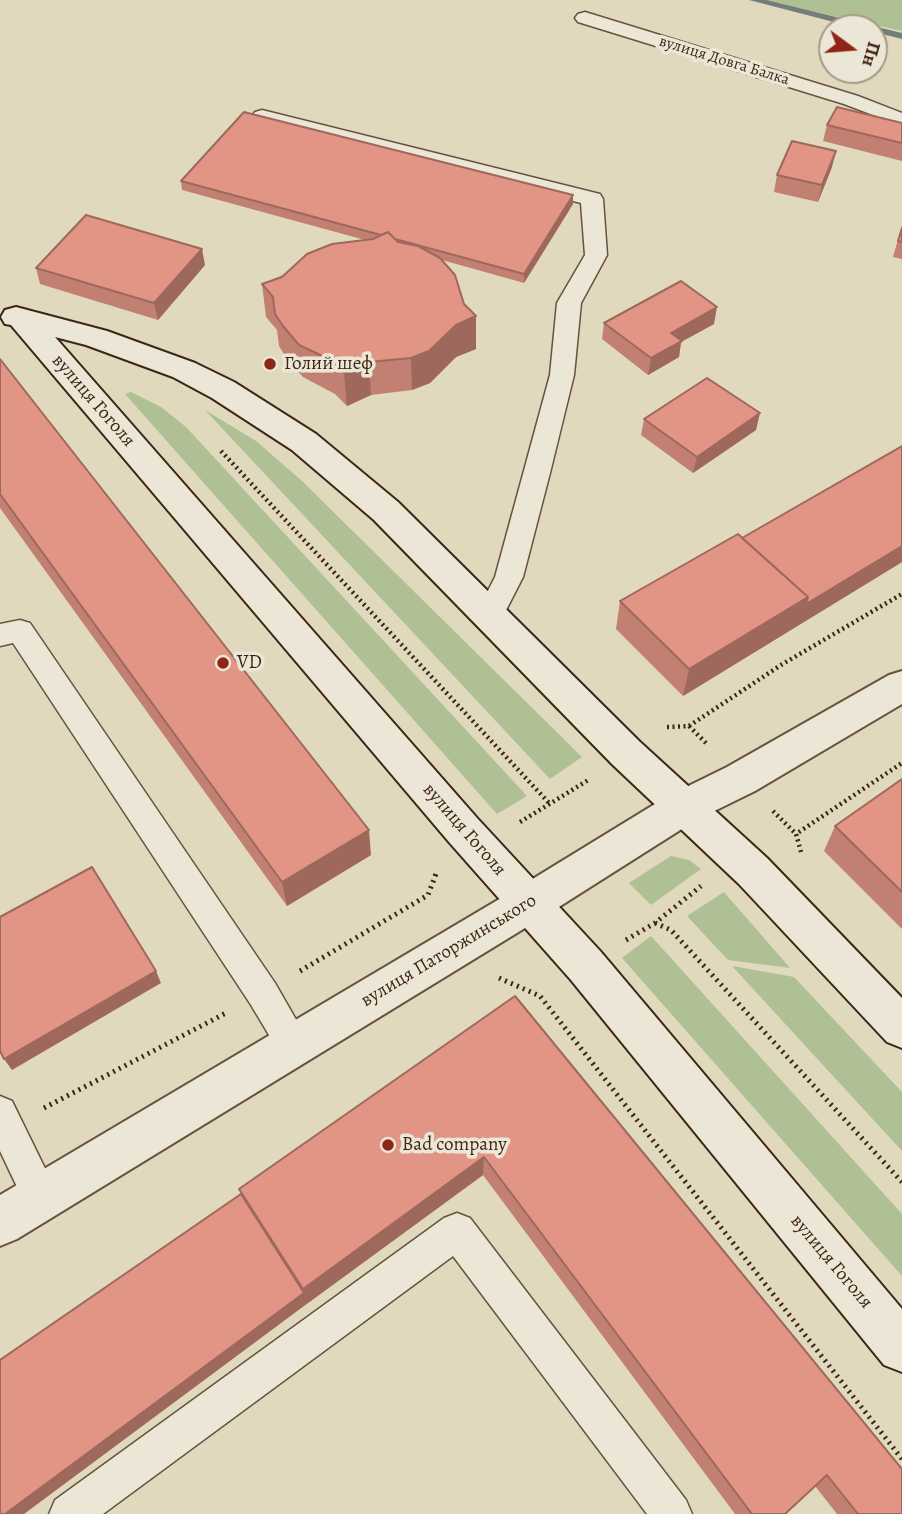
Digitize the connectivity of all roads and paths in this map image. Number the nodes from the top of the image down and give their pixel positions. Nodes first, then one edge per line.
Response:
1 (585, 18) dead end
2 (262, 116) edge
3 (902, 120) edge
4 (7, 319) edge
5 (221, 451) dead end
6 (902, 594) edge
7 (489, 614) junction
8 (0, 635) edge
9 (781, 665) dead end
10 (902, 686) edge
11 (902, 763) edge
12 (593, 777) dead end
13 (565, 795) dead end
14 (550, 804) dead end
15 (682, 808) junction
16 (804, 860) dead end
17 (428, 864) dead end
18 (704, 884) dead end
19 (528, 904) junction
20 (655, 923) junction
21 (624, 941) dead end
22 (500, 978) dead end
23 (263, 994) junction
24 (902, 1028) edge
25 (293, 1044) junction
26 (3, 1120) edge
27 (902, 1182) edge
28 (41, 1197) junction
29 (0, 1222) edge
30 (902, 1347) edge
31 (902, 1459) edge
32 (69, 1514) edge
33 (672, 1514) edge

1 - 3 lane, вулиця Довга Балка
2 - 7 lane
4 - 7 main road, вулиця Гоголя
4 - 19 main road, вулиця Гоголя
5 - 14 path
6 - 9 path
7 - 15 main road, вулиця Гоголя
8 - 23 lane
10 - 15 main road, вулиця Паторжинського
11 - 16 path
12 - 13 path
15 - 19 main road, вулиця Паторжинського
15 - 24 main road, вулиця Гоголя
17 - 23 path
18 - 20 path
19 - 25 main road, вулиця Паторжинського
19 - 30 main road, вулиця Гоголя
20 - 21 path
20 - 27 path
22 - 31 path
23 - 25 lane
23 - 26 path
25 - 28 main road, вулиця Паторжинського
26 - 28 lane
28 - 29 main road, вулиця Паторжинського
32 - 33 lane

